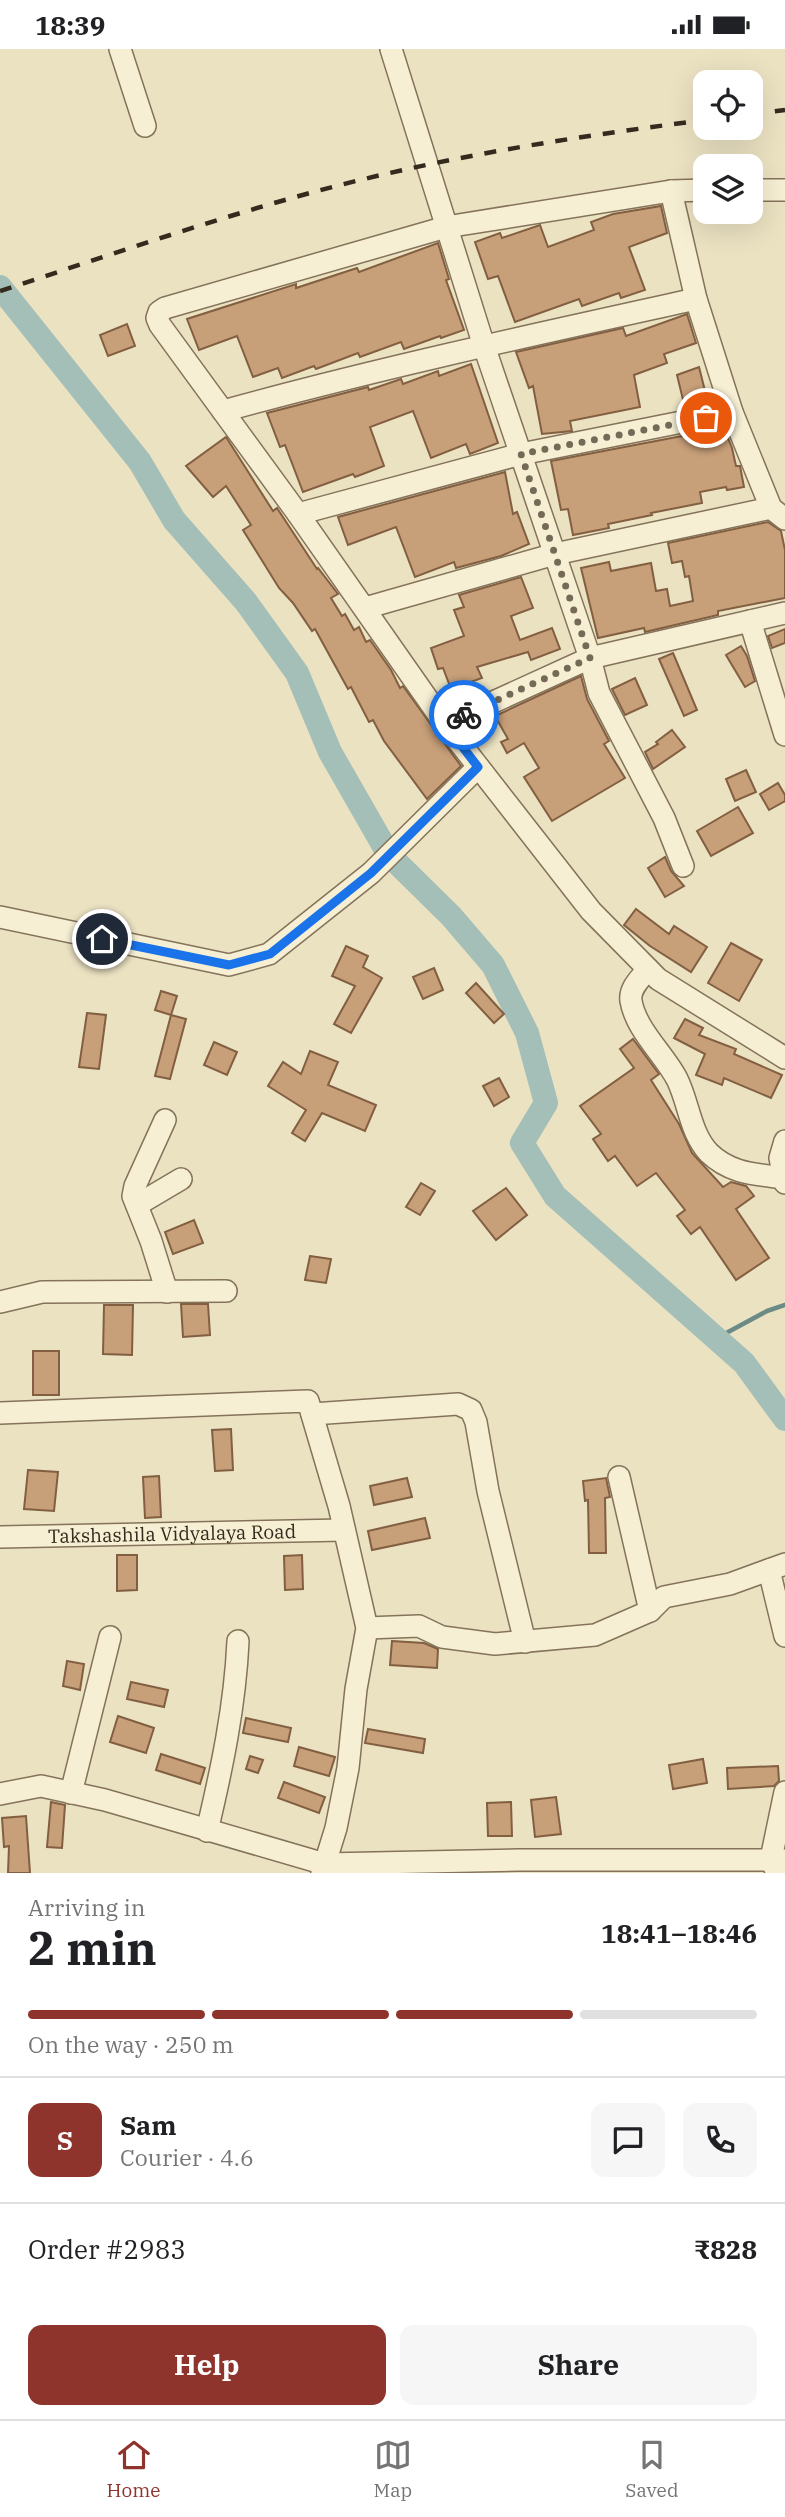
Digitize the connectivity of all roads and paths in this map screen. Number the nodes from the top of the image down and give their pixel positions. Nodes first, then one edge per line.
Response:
1 (120, 49) edge
2 (391, 49) edge
3 (145, 127) dead end
4 (693, 190) edge
5 (763, 190) edge
6 (785, 190) edge
7 (671, 191) junction
8 (446, 227) junction
9 (696, 299) junction
10 (484, 346) junction
11 (223, 411) junction
12 (732, 412) junction
13 (521, 454) junction
14 (778, 514) edge
15 (298, 515) junction
16 (555, 554) junction
17 (365, 608) junction
18 (785, 613) edge
19 (750, 621) junction
20 (590, 658) junction
21 (445, 724) junction
22 (785, 735) edge
23 (478, 767) junction
24 (683, 866) dead end
25 (0, 917) edge
26 (648, 969) junction
27 (785, 1058) edge
28 (165, 1120) dead end
29 (785, 1141) edge
30 (181, 1179) dead end
31 (784, 1180) edge
32 (136, 1206) junction
33 (226, 1291) dead end
34 (167, 1292) junction
35 (0, 1302) edge
36 (0, 1413) edge
37 (313, 1414) junction
38 (619, 1477) dead end
39 (344, 1530) junction
40 (0, 1537) edge
41 (777, 1567) edge
42 (650, 1611) junction
43 (367, 1628) junction
44 (785, 1636) edge
45 (110, 1637) dead end
46 (238, 1641) dead end
47 (524, 1642) junction
48 (785, 1792) edge
49 (71, 1793) junction
50 (0, 1794) edge
51 (207, 1831) junction
52 (777, 1864) edge
53 (521, 1866) edge
54 (648, 1867) edge
55 (323, 1869) edge

1 - 3 street
2 - 8 street
4 - 7 street
5 - 6 street
7 - 8 street
7 - 9 street
8 - 10 street
8 - 11 street
9 - 10 street
9 - 12 street
10 - 11 street
10 - 13 street
11 - 15 street
12 - 13 street
12 - 14 street
13 - 15 street
13 - 16 street
14 - 16 street
15 - 17 street
16 - 17 street
16 - 20 street
17 - 21 street
18 - 19 street
19 - 20 street
19 - 22 street
20 - 21 street
20 - 24 street
21 - 23 street
23 - 25 street
23 - 26 street
26 - 27 street
26 - 31 street
28 - 32 street
29 - 31 street
30 - 32 street
32 - 34 street
33 - 34 street
34 - 35 street
36 - 37 street
37 - 39 street
37 - 47 street
38 - 42 street
39 - 40 street, Takshashila Vidyalaya Road
39 - 43 street
41 - 42 street
41 - 44 street
42 - 47 street
43 - 47 street
43 - 55 street
45 - 49 street
46 - 51 street
48 - 52 street
49 - 50 street
49 - 51 street
51 - 55 street
52 - 54 street
53 - 54 street
53 - 55 street

